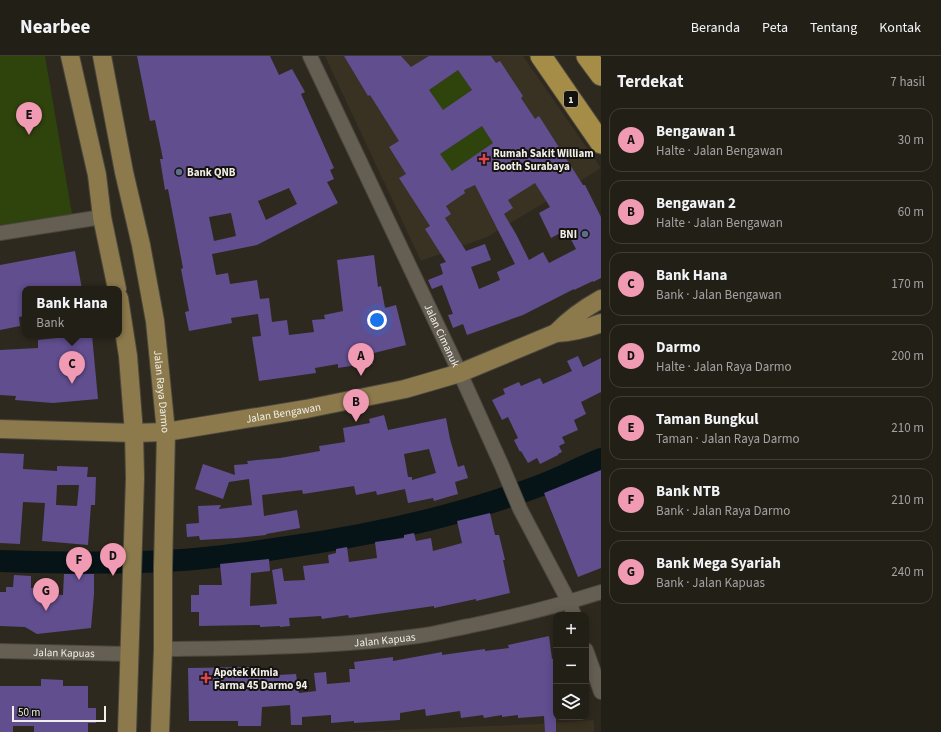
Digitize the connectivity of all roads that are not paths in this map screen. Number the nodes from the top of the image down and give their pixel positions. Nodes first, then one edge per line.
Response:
1 (70, 56) edge
2 (102, 56) edge
3 (310, 56) edge
4 (541, 56) edge
5 (588, 56) edge
6 (601, 75) edge
7 (116, 129) junction
8 (88, 136) junction
9 (601, 142) edge
10 (124, 172) junction
11 (97, 175) junction
12 (102, 217) junction
13 (0, 233) edge
14 (116, 286) edge
15 (601, 299) edge
16 (122, 317) edge
17 (601, 323) edge
18 (556, 333) junction
19 (460, 373) junction
20 (0, 429) edge
21 (166, 432) junction
22 (134, 433) junction
23 (601, 592) edge
24 (571, 609) edge
25 (163, 649) junction
26 (0, 651) edge
27 (128, 654) junction
28 (589, 658) edge
29 (601, 692) edge
30 (127, 732) edge
31 (160, 732) edge

1 - 8 main road
2 - 7 main road, Jalan Raya Darmo
3 - 19 street, Jalan Cimanuk
4 - 9 highway, 1
5 - 6 highway
7 - 8 main road
7 - 10 main road, Jalan Raya Darmo
8 - 11 main road
10 - 11 main road
10 - 21 main road, Jalan Raya Darmo
11 - 12 main road
12 - 13 street
12 - 14 main road
15 - 18 main road, Jalan Bengawan
16 - 22 main road
17 - 18 main road, Jalan Bengawan
18 - 19 main road, Jalan Bengawan
19 - 21 main road, Jalan Bengawan
19 - 24 street, Jalan Cimanuk
20 - 22 main road, Jalan Bengawan
21 - 22 main road, Jalan Bengawan
21 - 25 main road, Jalan Raya Darmo
22 - 27 main road
23 - 24 street, Jalan Kapuas
24 - 25 street, Jalan Kapuas
25 - 31 main road, Jalan Raya Darmo
26 - 27 street, Jalan Kapuas
27 - 30 main road
28 - 29 street

